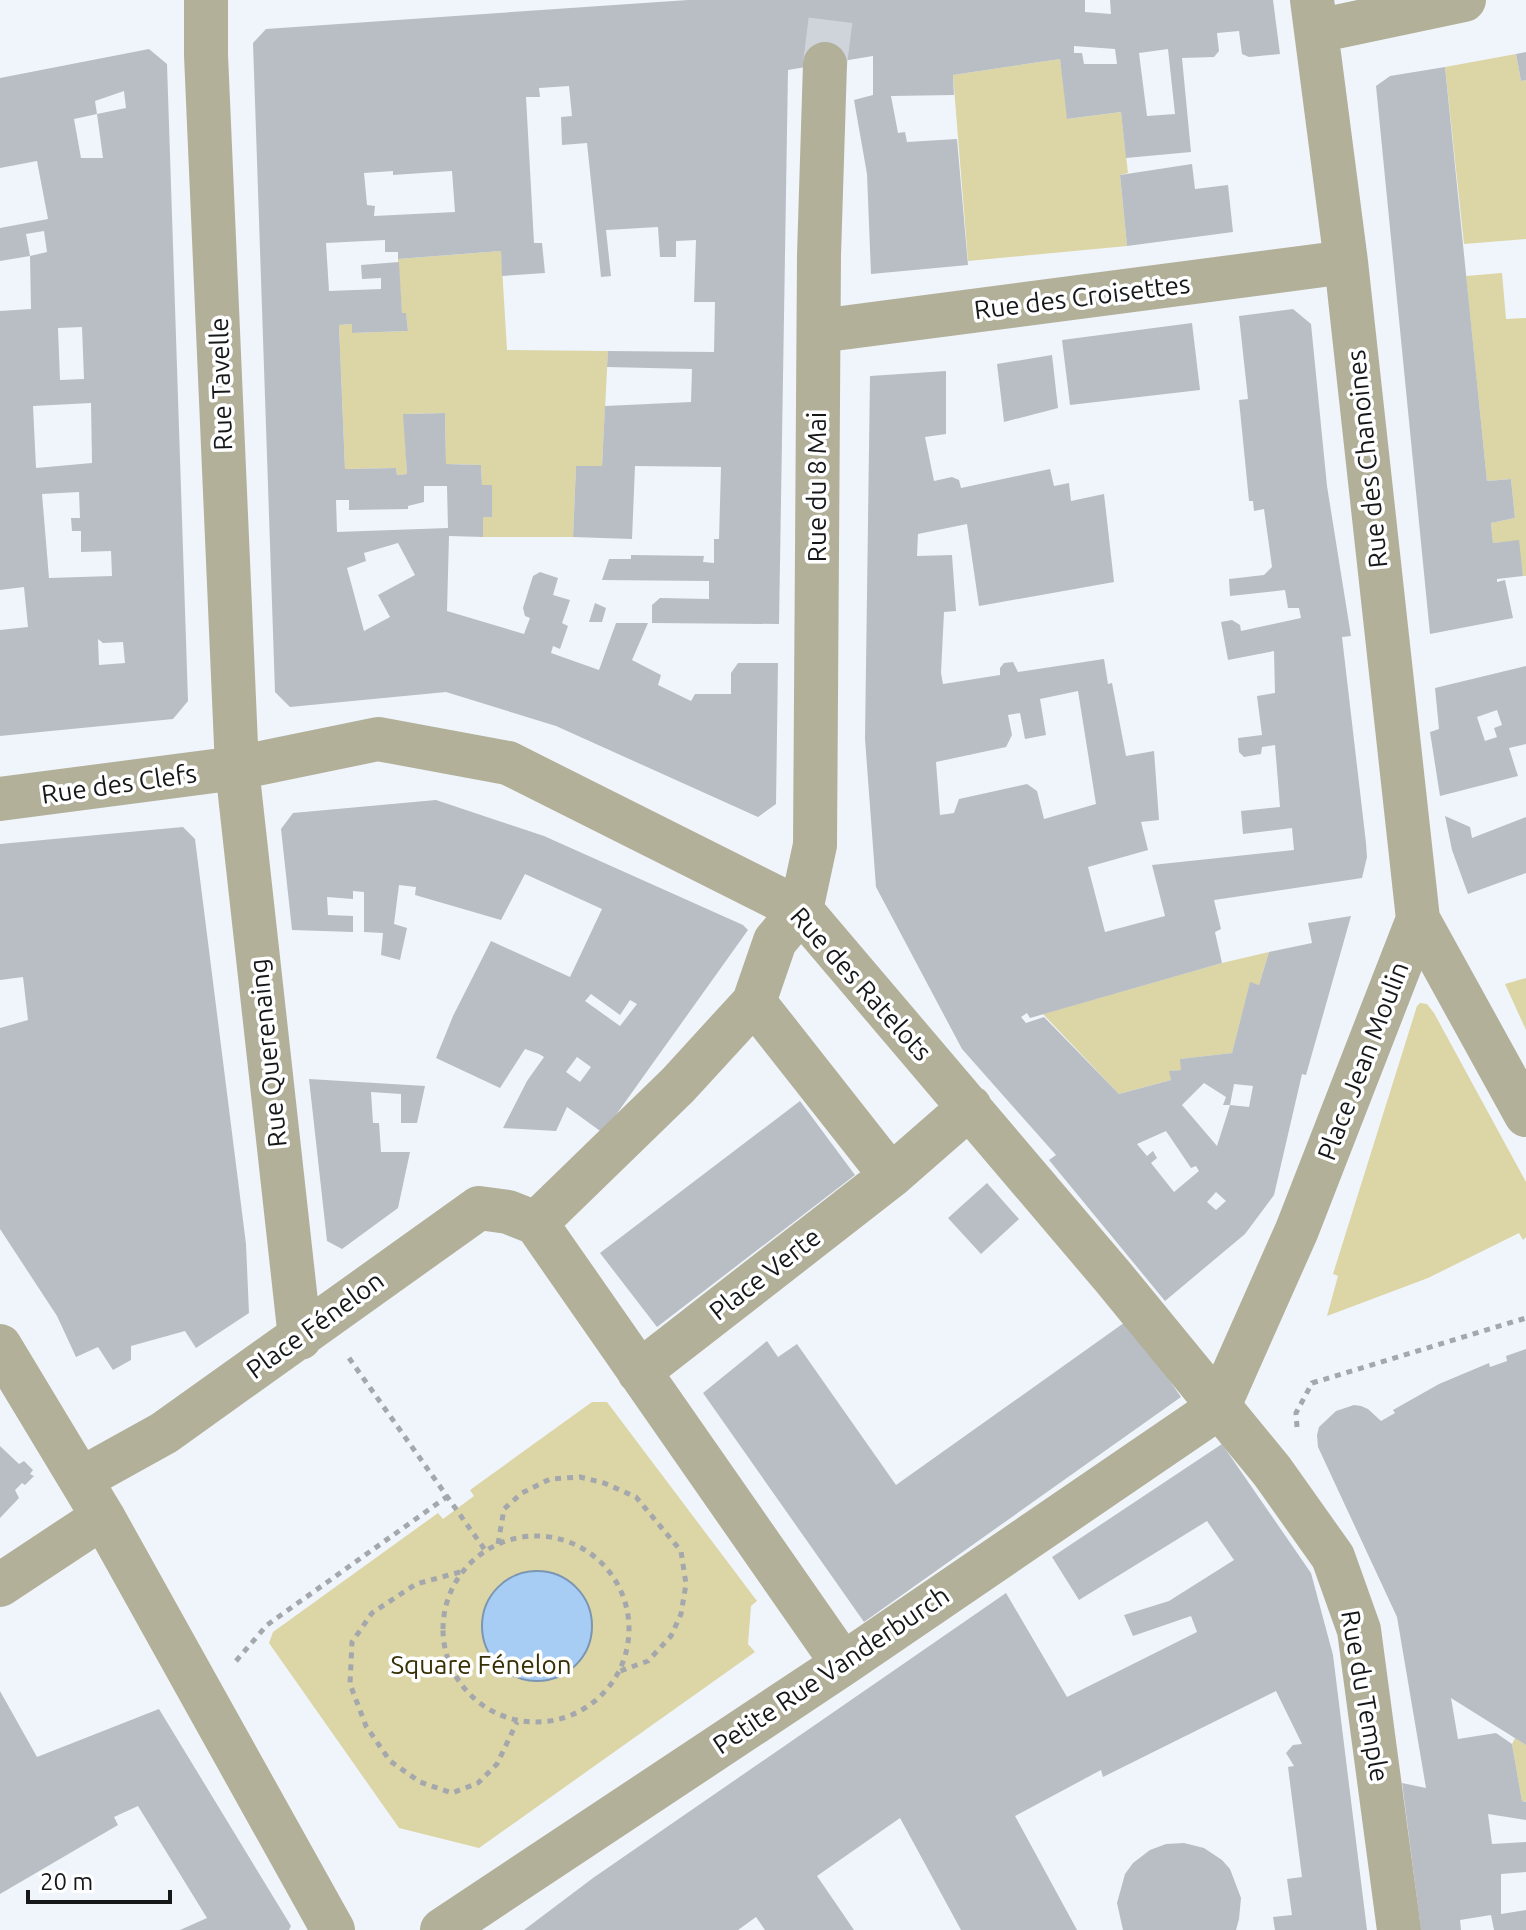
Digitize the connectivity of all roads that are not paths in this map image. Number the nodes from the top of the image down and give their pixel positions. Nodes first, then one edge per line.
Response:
1 (206, 0) edge
2 (1464, 0) edge
3 (1315, 15) edge
4 (825, 64) tunnel mouth
5 (1346, 262) junction
6 (819, 331) junction
7 (237, 768) junction
8 (0, 799) edge
9 (801, 910) junction
10 (1418, 919) junction
11 (754, 1002) junction
12 (970, 1107) junction
13 (1526, 1115) edge
14 (891, 1176) junction
15 (536, 1223) junction
16 (311, 1329) junction
17 (0, 1346) edge
18 (639, 1372) junction
19 (1218, 1408) junction
20 (81, 1479) junction
21 (103, 1517) junction
22 (0, 1585) edge
23 (843, 1664) junction
24 (330, 1929) edge
25 (442, 1930) edge
26 (1399, 1930) edge

1 - 7 street, Rue Tavelle
2 - 3 street
3 - 5 street, Rue des Chanoines
4 - 6 street, Rue du 8 Mai
5 - 6 street, Rue des Croisettes
5 - 10 street, Rue des Chanoines
6 - 9 street, Rue du 8 Mai
7 - 8 street, Rue des Clefs
7 - 9 street, Rue des Ratelots
7 - 16 street, Rue Querenaing
9 - 11 street
9 - 12 street, Rue des Ratelots
10 - 13 street, Place Jean Moulin
10 - 19 street, Place Jean Moulin
11 - 14 street
11 - 15 street
12 - 14 street, Place Verte
12 - 19 street, Rue des Ratelots
14 - 18 street, Place Verte
15 - 16 street, Place Fénelon
15 - 18 street
16 - 20 street, Place Fénelon
17 - 20 street
18 - 23 street
19 - 23 street, Petite Rue Vanderburch
19 - 26 street, Rue du Temple
20 - 21 street
21 - 22 street
21 - 24 street
23 - 25 street, Petite Rue Vanderburch

